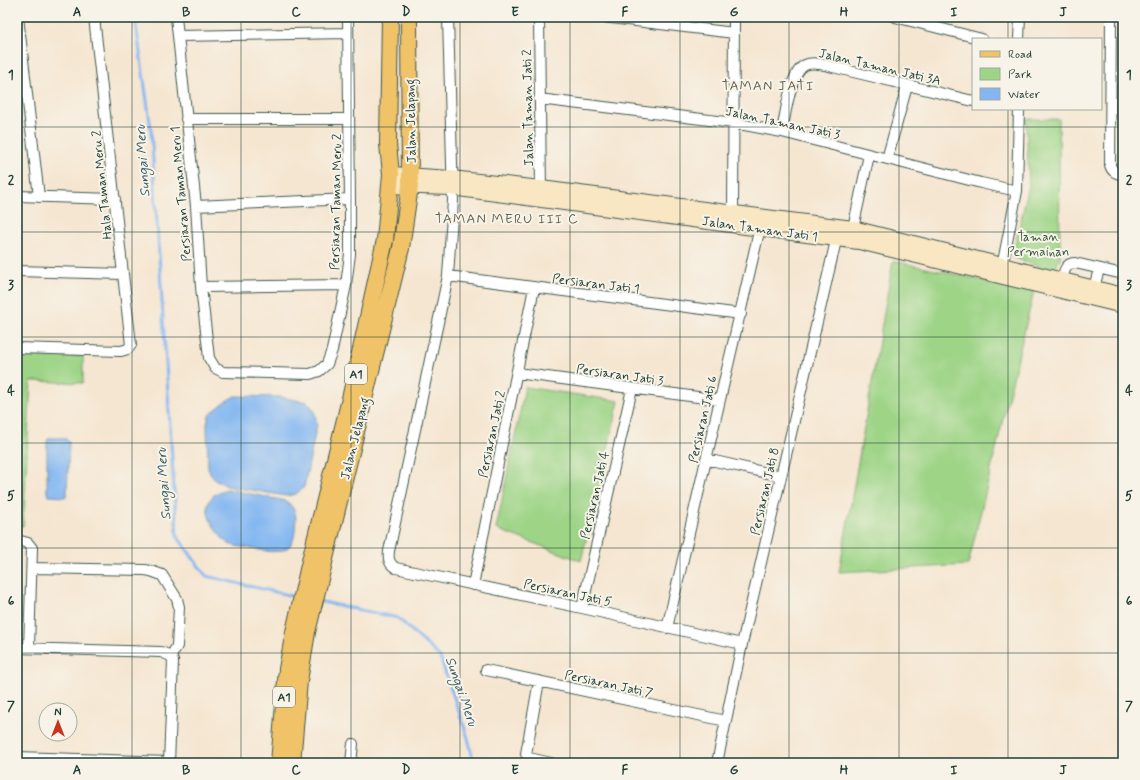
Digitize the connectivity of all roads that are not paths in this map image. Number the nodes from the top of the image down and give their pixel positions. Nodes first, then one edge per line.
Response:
1 (94, 17) edge
2 (176, 17) edge
3 (348, 17) edge
4 (390, 17) edge
5 (409, 17) edge
6 (448, 17) edge
7 (539, 17) edge
8 (603, 17) edge
9 (734, 17) edge
10 (895, 17) edge
11 (1020, 17) edge
12 (1111, 17) edge
13 (18, 19) edge
14 (645, 20) edge
15 (348, 33) junction
16 (734, 33) junction
17 (179, 36) junction
18 (978, 38) edge
19 (1019, 38) edge
20 (907, 86) junction
21 (539, 98) junction
22 (972, 102) edge
23 (1019, 110) edge
24 (186, 119) junction
25 (349, 119) junction
26 (734, 123) junction
27 (782, 132) junction
28 (869, 154) junction
29 (887, 159) junction
30 (1123, 175) edge
31 (391, 180) junction
32 (410, 181) junction
33 (451, 183) junction
34 (1017, 191) junction
35 (541, 193) junction
36 (17, 196) edge
37 (39, 197) junction
38 (115, 199) junction
39 (350, 199) junction
40 (196, 206) junction
41 (733, 213) junction
42 (761, 222) junction
43 (843, 231) junction
44 (1099, 268) junction
45 (1001, 270) junction
46 (17, 271) edge
47 (123, 274) junction
48 (1123, 274) edge
49 (448, 276) junction
50 (346, 285) junction
51 (1061, 285) junction
52 (200, 288) junction
53 (534, 288) junction
54 (1094, 288) junction
55 (1123, 295) edge
56 (1123, 306) edge
57 (741, 314) junction
58 (17, 348) edge
59 (215, 368) joint
60 (517, 373) junction
61 (632, 389) junction
62 (720, 400) junction
63 (706, 459) junction
64 (781, 476) junction
65 (17, 540) edge
66 (32, 568) junction
67 (473, 585) junction
68 (582, 608) junction
69 (667, 628) junction
70 (300, 632) junction
71 (742, 644) junction
72 (17, 648) edge
73 (29, 648) junction
74 (171, 656) junction
75 (486, 670) dead end
76 (539, 681) junction
77 (726, 721) junction
78 (353, 744) dead end
79 (17, 757) edge
80 (169, 762) edge
81 (279, 763) edge
82 (292, 763) edge
83 (351, 763) edge
84 (551, 763) edge
85 (718, 763) edge

1 - 38 street, Hala Taman Meru 2
2 - 17 street, Persiaran Taman Meru 1
3 - 15 street, Persiaran Taman Meru 2
4 - 31 main road, Jalan Jelapang / A1
5 - 32 main road, Jalan Jelapang / A1
6 - 33 street
7 - 21 street, Jalan Taman Jati 2
8 - 14 street
9 - 16 street
10 - 18 street
11 - 19 street
12 - 30 street
13 - 37 street
14 - 16 street
15 - 17 street
15 - 25 street, Persiaran Taman Meru 2
16 - 26 street
17 - 24 street, Persiaran Taman Meru 1
20 - 22 street, Jalan Taman Jati 3A
20 - 27 street, Jalan Taman Jati 3A
20 - 29 street
21 - 26 street, Jalan Taman Jati 3
21 - 35 street, Jalan Taman Jati 2
23 - 34 street
24 - 25 street
24 - 40 street, Persiaran Taman Meru 1
25 - 39 street, Persiaran Taman Meru 2
26 - 27 street, Jalan Taman Jati 3
26 - 41 street
27 - 28 street, Jalan Taman Jati 3
28 - 29 street, Jalan Taman Jati 3
28 - 43 street, Persiaran Jati 8
29 - 34 street, Jalan Taman Jati 3
31 - 32 street, Jalan Taman Jati 1
31 - 70 main road, Jalan Jelapang / A1
32 - 33 street, Jalan Taman Jati 1
32 - 70 main road, Jalan Jelapang / A1
33 - 35 street, Jalan Taman Jati 1
33 - 49 street
34 - 45 street
35 - 41 street, Jalan Taman Jati 1
35 - 42 street, Jalan Taman Jati 1
36 - 37 street
37 - 38 street
38 - 47 street, Hala Taman Meru 2
39 - 40 street
39 - 50 street, Persiaran Taman Meru 2
40 - 52 street, Persiaran Taman Meru 1
41 - 42 street, Jalan Taman Jati 1
42 - 43 street, Jalan Taman Jati 1
42 - 57 street, Persiaran Jati 6
43 - 45 street, Jalan Taman Jati 1
43 - 45 street, Jalan Taman Jati 1
43 - 64 street, Persiaran Jati 8
44 - 48 street
44 - 51 street
44 - 54 street
45 - 51 street, Jalan Taman Jati 1
46 - 47 street
47 - 58 street, Hala Taman Meru 2
49 - 53 street, Persiaran Jati 1
49 - 67 street, Persiaran Jati 5
50 - 52 street
50 - 59 street, Persiaran Taman Meru 2
51 - 54 street, Jalan Taman Jati 1
51 - 56 street, Jalan Taman Jati 1
52 - 59 street, Persiaran Taman Meru 1
53 - 57 street, Persiaran Jati 1
53 - 60 street, Persiaran Jati 2
54 - 55 street, Jalan Taman Jati 1
57 - 62 street, Persiaran Jati 6
60 - 61 street, Persiaran Jati 3
60 - 67 street, Persiaran Jati 2
61 - 62 street, Persiaran Jati 3
61 - 68 street, Persiaran Jati 4
62 - 63 street, Persiaran Jati 6
63 - 64 street
63 - 69 street, Persiaran Jati 6
64 - 71 street, Persiaran Jati 8
65 - 66 street
66 - 73 street
66 - 74 street
67 - 68 street, Persiaran Jati 5
68 - 69 street, Persiaran Jati 5
69 - 71 street, Persiaran Jati 5
70 - 81 main road, Jalan Jelapang / A1
70 - 82 main road, Jalan Jelapang / A1
71 - 77 street, Persiaran Jati 8
72 - 73 street
73 - 74 street
74 - 80 street
75 - 76 street, Persiaran Jati 7
76 - 77 street, Persiaran Jati 7
76 - 84 street
77 - 85 street, Persiaran Jati 8
78 - 83 street
79 - 80 street

